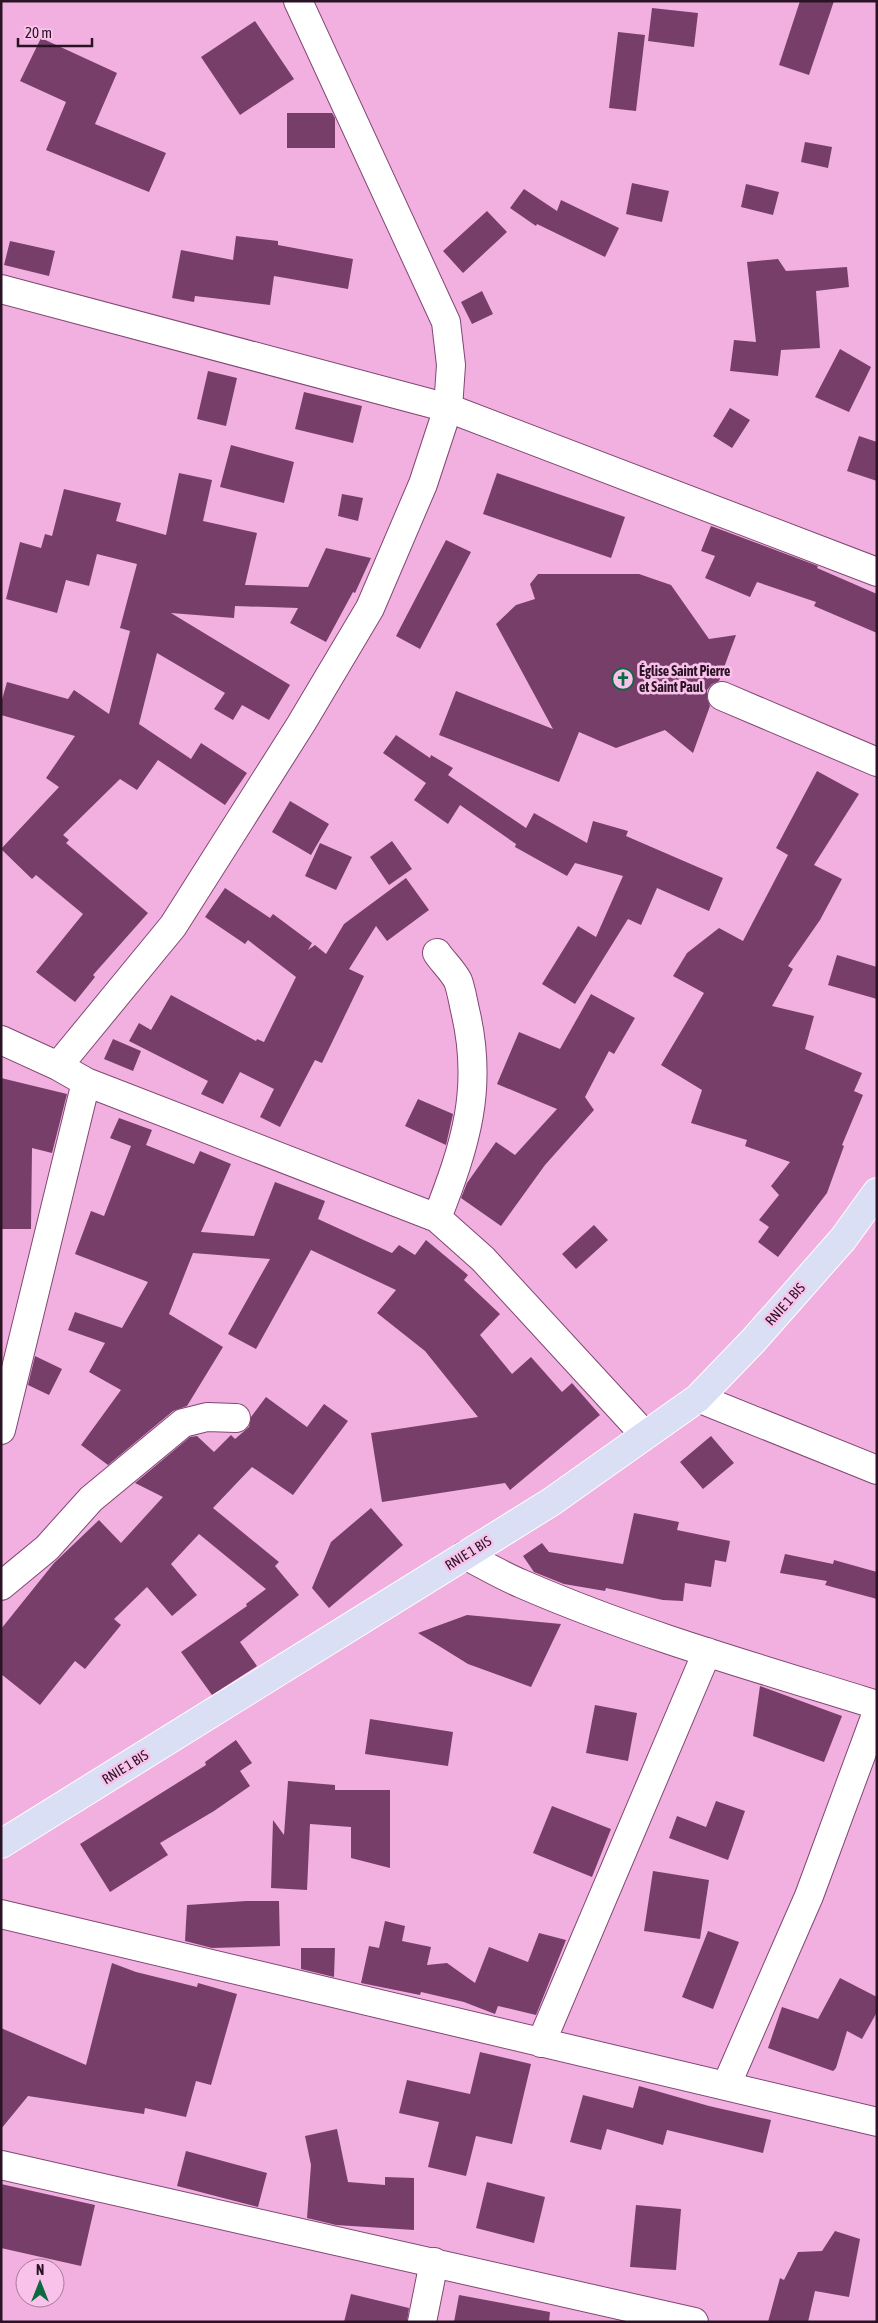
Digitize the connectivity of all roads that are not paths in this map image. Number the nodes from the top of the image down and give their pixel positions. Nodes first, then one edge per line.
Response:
1 (298, 1) edge
2 (1, 289) edge
3 (448, 408) junction
4 (877, 572) edge
5 (722, 696) dead end
6 (877, 762) edge
7 (437, 953) dead end
8 (1, 1040) edge
9 (58, 1066) junction
10 (86, 1082) junction
11 (877, 1192) edge
12 (437, 1218) junction
13 (698, 1398) junction
14 (236, 1418) dead end
15 (1, 1430) edge
16 (646, 1435) junction
17 (877, 1470) edge
18 (465, 1555) junction
19 (1, 1586) edge
20 (707, 1652) junction
21 (877, 1705) edge
22 (877, 1712) edge
23 (1, 1844) edge
24 (1, 1914) edge
25 (542, 2043) junction
26 (726, 2086) junction
27 (877, 2122) edge
28 (1, 2165) edge
29 (434, 2262) junction
30 (649, 2317) edge
31 (422, 2322) edge
32 (694, 2322) edge

1 - 3 street
2 - 3 street
3 - 4 street
3 - 9 street
5 - 6 street
7 - 12 street
8 - 9 street
9 - 10 street
10 - 12 street
10 - 15 street
11 - 13 main road, RNIE 1 BIS
12 - 16 street
13 - 16 main road, RNIE 1 BIS
13 - 17 street
14 - 19 street
16 - 18 main road, RNIE 1 BIS
18 - 20 street
18 - 23 main road, RNIE 1 BIS
20 - 21 street
20 - 25 street
22 - 26 street
24 - 25 street
25 - 26 street
26 - 27 street
28 - 29 street
29 - 30 street
29 - 31 street
30 - 32 street

